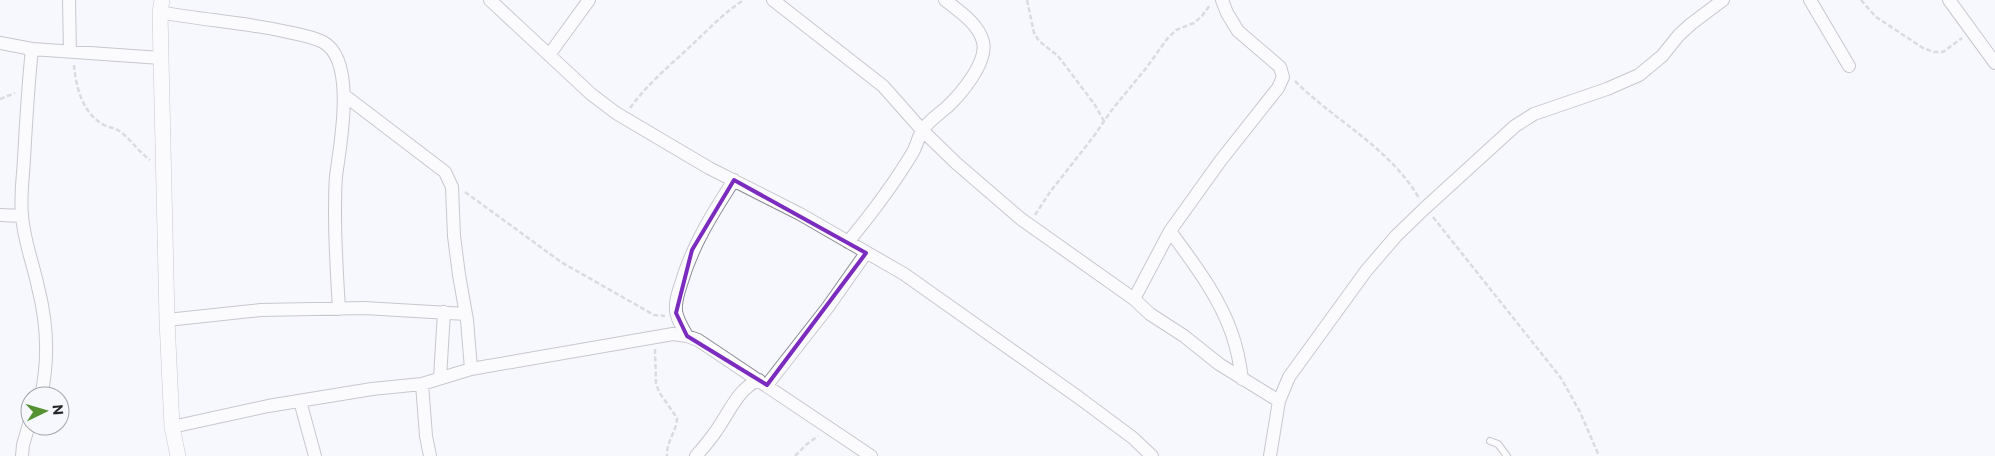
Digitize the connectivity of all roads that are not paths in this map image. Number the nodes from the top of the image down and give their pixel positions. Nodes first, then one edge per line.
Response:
1 (69, 0) edge
2 (490, 0) edge
3 (589, 0) edge
4 (773, 0) edge
5 (945, 0) edge
6 (1222, 0) edge
7 (1723, 0) edge
8 (1810, 0) edge
9 (1949, 0) edge
10 (161, 6) edge
11 (0, 43) edge
12 (32, 49) junction
13 (71, 52) junction
14 (549, 55) junction
15 (161, 58) junction
16 (1995, 62) edge
17 (1849, 66) dead end
18 (344, 95) junction
19 (922, 130) junction
20 (734, 180) junction
21 (0, 216) edge
22 (22, 216) junction
23 (1170, 232) junction
24 (848, 242) junction
25 (866, 253) junction
26 (1134, 300) junction
27 (339, 309) junction
28 (444, 312) junction
29 (466, 314) junction
30 (167, 320) junction
31 (687, 336) junction
32 (471, 369) junction
33 (440, 378) junction
34 (1242, 379) junction
35 (763, 382) junction
36 (422, 384) junction
37 (43, 386) edge
38 (300, 401) junction
39 (1279, 401) junction
40 (172, 427) junction
41 (26, 436) edge
42 (1490, 441) dead end
43 (22, 456) edge
44 (178, 456) edge
45 (315, 456) edge
46 (430, 456) edge
47 (696, 456) edge
48 (871, 456) edge
49 (1152, 456) edge
50 (1270, 456) edge
51 (1507, 456) edge

1 - 13 street
2 - 14 street
3 - 14 street
4 - 19 street
5 - 19 street
6 - 23 street
7 - 39 street
8 - 17 street
9 - 16 street
10 - 15 street
10 - 18 street
11 - 12 street
12 - 13 street
12 - 22 street
13 - 15 street
14 - 20 street
15 - 30 street
18 - 27 street
18 - 29 street
19 - 24 street
19 - 26 street
20 - 24 street
20 - 31 street
21 - 22 street
22 - 37 street
23 - 26 street
23 - 34 street
24 - 25 street
25 - 35 street
25 - 49 street
26 - 34 street
27 - 28 street
27 - 30 street
28 - 29 street
28 - 33 street
29 - 32 street
30 - 40 street
31 - 32 street
31 - 35 street
32 - 33 street
33 - 36 street
34 - 39 street
35 - 47 street
35 - 48 street
36 - 38 street
36 - 46 street
38 - 40 street
38 - 45 street
39 - 50 street
40 - 44 street
41 - 43 street
42 - 51 lane

